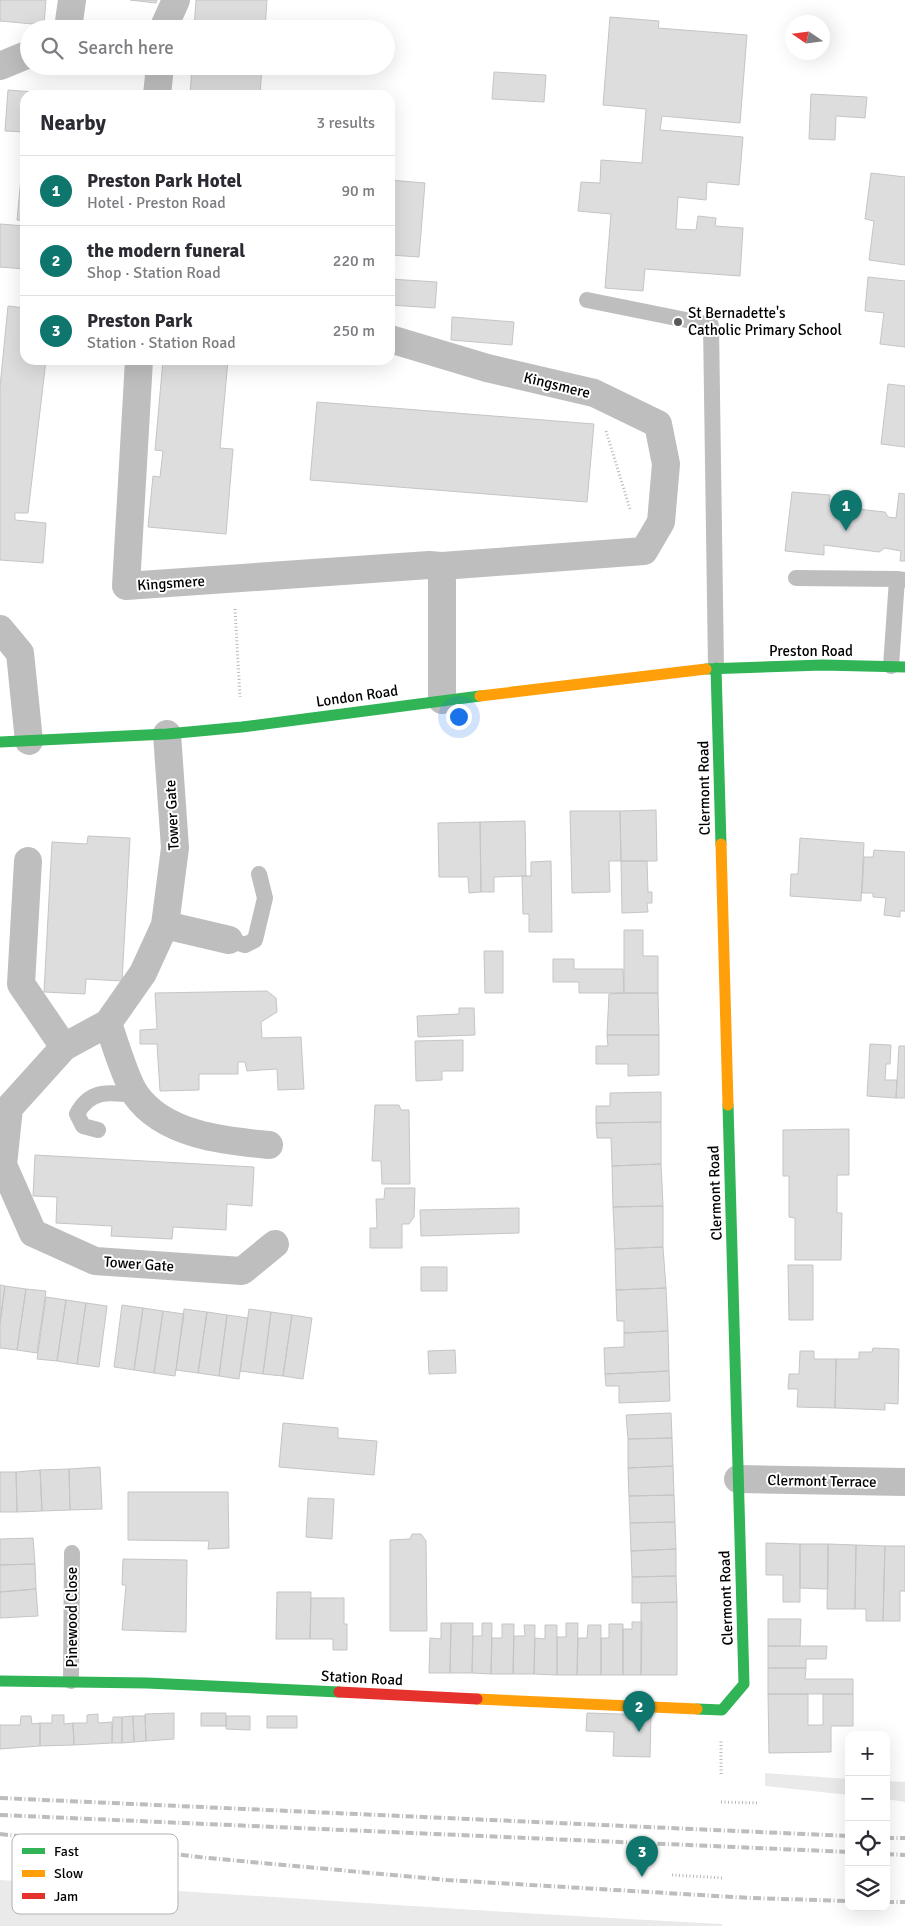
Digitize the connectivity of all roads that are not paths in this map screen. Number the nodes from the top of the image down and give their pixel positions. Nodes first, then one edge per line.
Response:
1 (72, 0) edge
2 (176, 0) edge
3 (69, 20) edge
4 (167, 20) edge
5 (20, 58) edge
6 (0, 66) edge
7 (159, 75) edge
8 (158, 90) edge
9 (587, 300) dead end
10 (395, 340) edge
11 (139, 365) edge
12 (442, 566) junction
13 (796, 578) dead end
14 (901, 579) edge
15 (0, 629) edge
16 (898, 667) edge
17 (716, 668) junction
18 (442, 700) junction
19 (167, 734) junction
20 (29, 741) junction
21 (0, 742) edge
22 (28, 861) dead end
23 (259, 874) dead end
24 (165, 925) junction
25 (228, 940) joint
26 (108, 1024) junction
27 (64, 1047) junction
28 (135, 1095) junction
29 (98, 1130) dead end
30 (269, 1145) dead end
31 (274, 1244) dead end
32 (738, 1479) junction
33 (905, 1482) edge
34 (72, 1553) dead end
35 (0, 1680) edge
36 (71, 1681) junction
37 (722, 1710) joint

1 - 3 street
2 - 4 street
5 - 6 street
7 - 8 street
9 - 17 lane
10 - 12 street, Kingsmere
11 - 12 street, Kingsmere
12 - 18 street
13 - 14 lane
14 - 16 lane
15 - 20 street
16 - 17 main road, Preston Road
17 - 18 main road, London Road
17 - 32 main road, Clermont Road
18 - 19 main road, London Road
19 - 20 main road, London Road
19 - 24 street, Tower Gate
20 - 21 main road, London Road
22 - 27 street
23 - 25 lane
24 - 25 street
24 - 26 street, Tower Gate
26 - 27 street, Tower Gate
26 - 28 street
27 - 31 street, Tower Gate
28 - 29 lane
28 - 30 street
32 - 33 street, Clermont Terrace
32 - 37 main road, Clermont Road
34 - 36 lane, Pinewood Close
35 - 36 main road, Station Road
36 - 37 main road, Station Road

